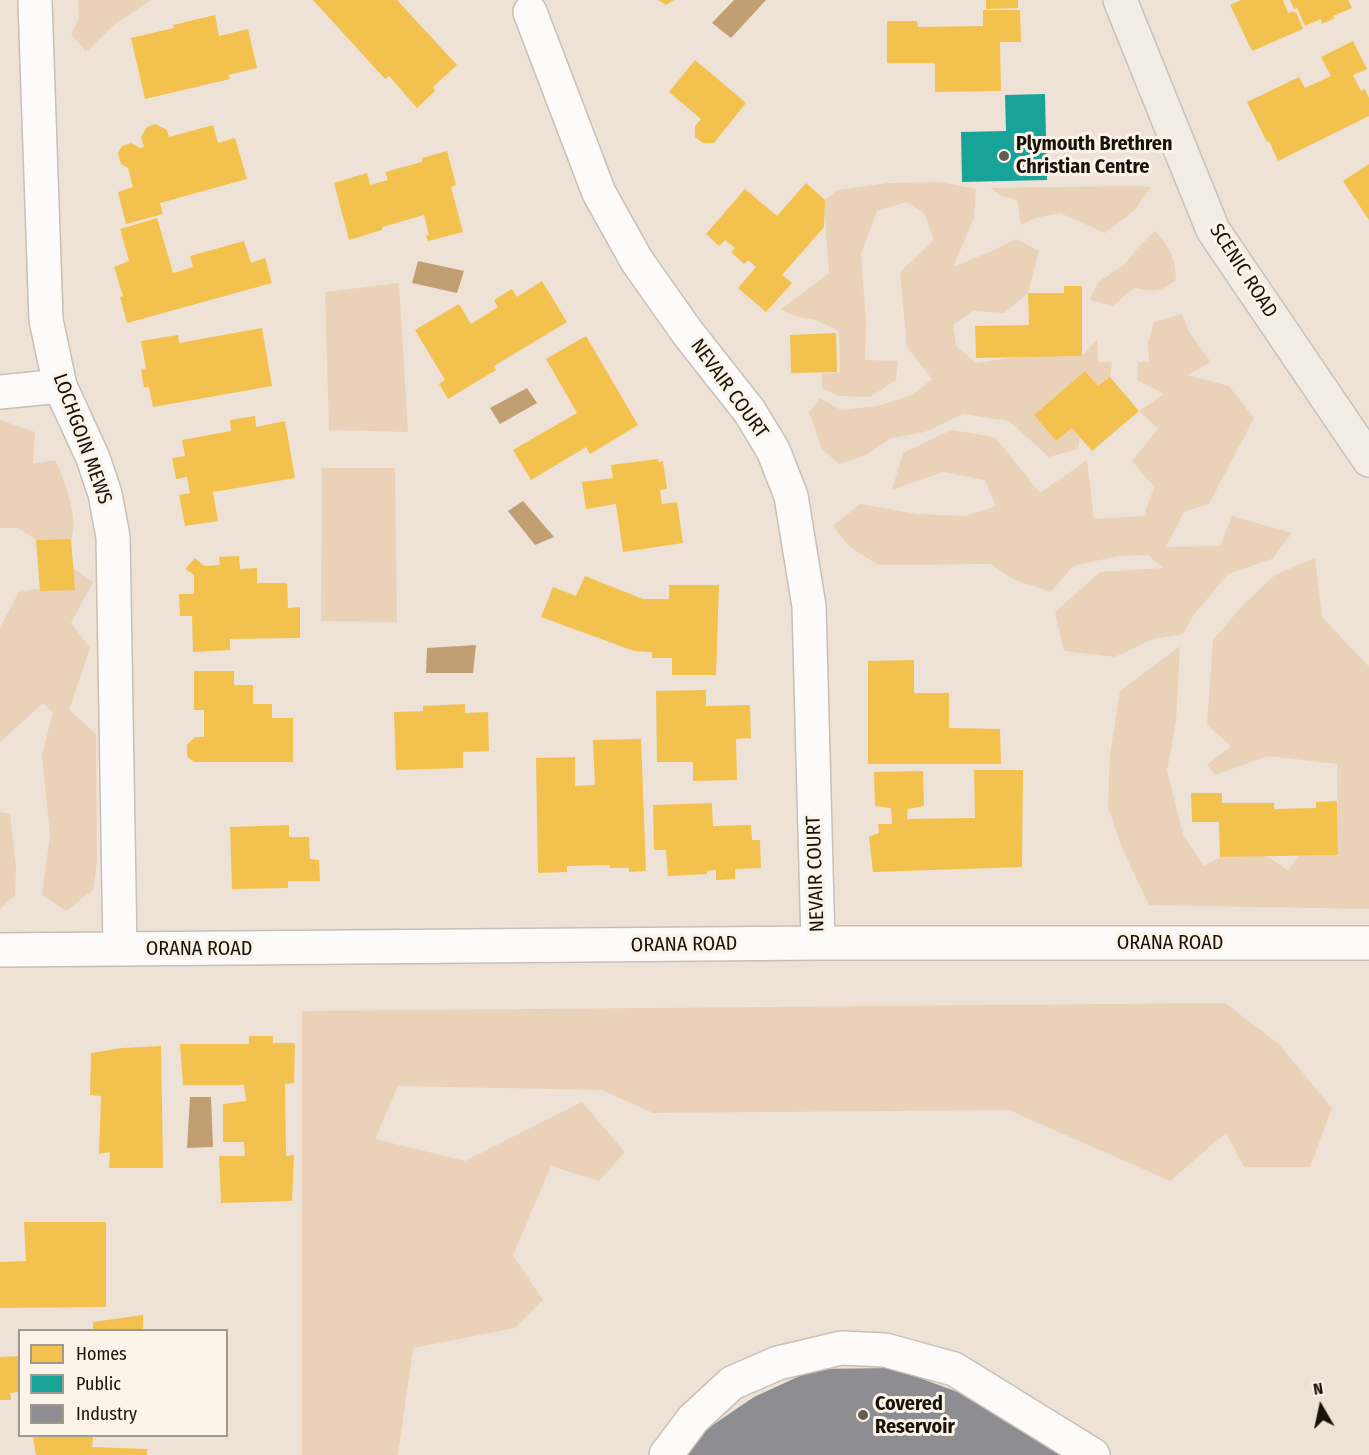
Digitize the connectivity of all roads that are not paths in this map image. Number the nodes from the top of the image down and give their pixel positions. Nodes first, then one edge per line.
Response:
1 (1120, 0) edge
2 (35, 2) dead end
3 (530, 12) dead end
4 (60, 386) junction
5 (0, 392) edge
6 (1369, 460) edge
7 (818, 943) junction
8 (1369, 944) edge
9 (120, 949) junction
10 (0, 950) edge
11 (666, 1455) edge
12 (1093, 1455) edge

1 - 6 main road, SCENIC ROAD
2 - 4 street, LOCHGOIN MEWS
3 - 7 street, NEVAIR COURT
4 - 5 street
4 - 9 street, LOCHGOIN MEWS
7 - 8 street, ORANA ROAD
7 - 9 street, ORANA ROAD
9 - 10 street, ORANA ROAD
11 - 12 street

